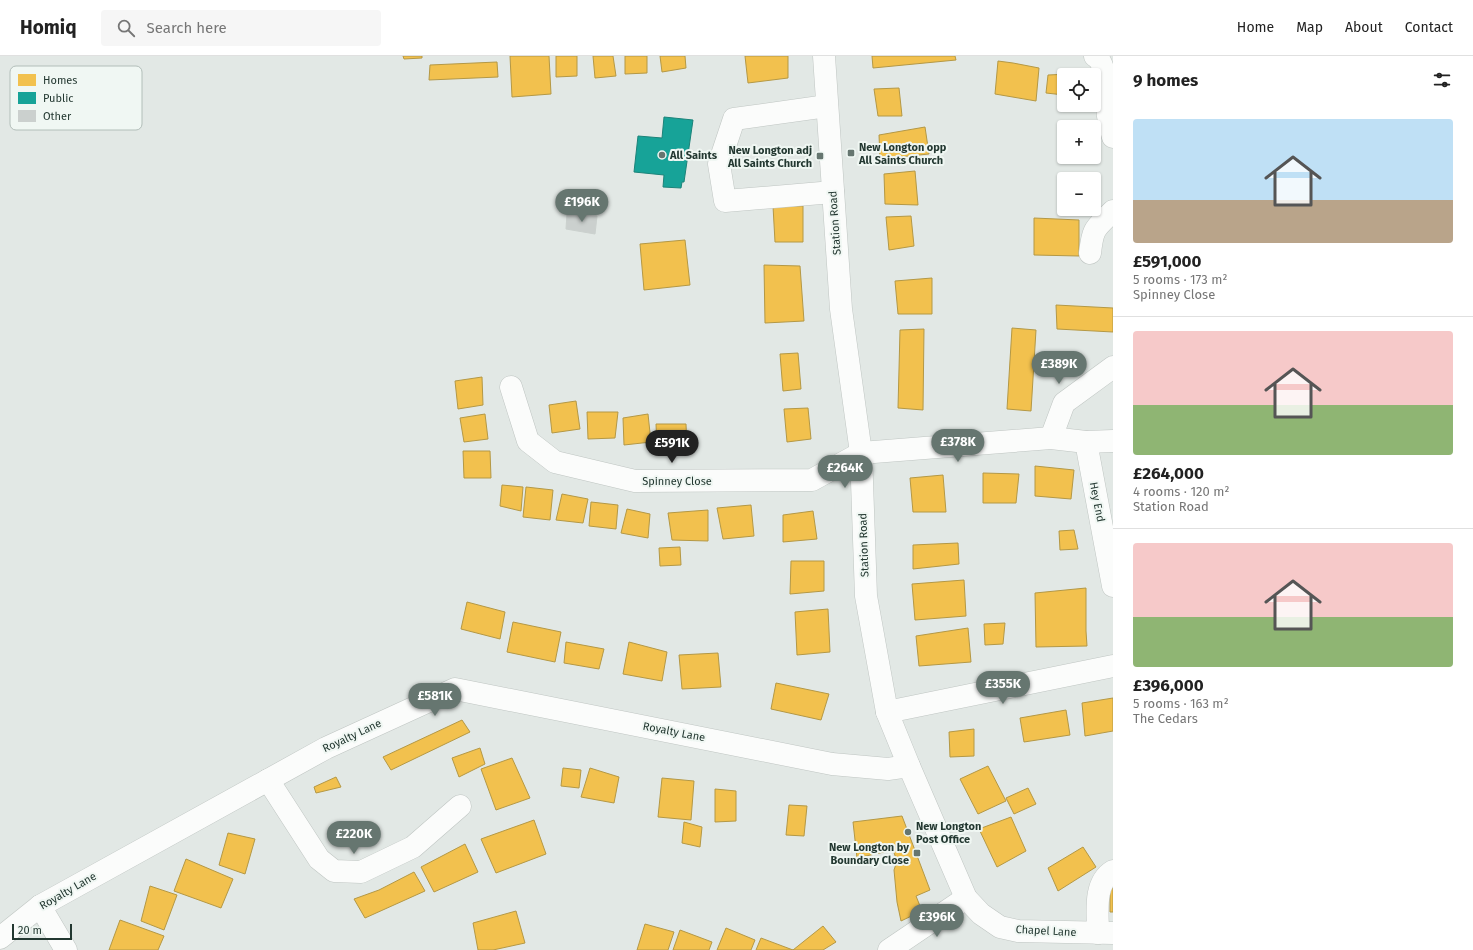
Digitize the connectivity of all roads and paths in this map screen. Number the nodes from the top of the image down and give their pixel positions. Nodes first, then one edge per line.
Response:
1 (824, 56) edge
2 (1094, 56) edge
3 (827, 106) junction
4 (1113, 137) edge
5 (833, 192) junction
6 (1113, 211) edge
7 (1090, 253) dead end
8 (1113, 367) edge
9 (511, 387) dead end
10 (1051, 438) junction
11 (1113, 441) edge
12 (1086, 442) junction
13 (861, 453) junction
14 (1113, 586) edge
15 (1113, 666) edge
16 (887, 712) junction
17 (909, 766) junction
18 (268, 780) junction
19 (460, 806) dead end
20 (1113, 871) edge
21 (966, 898) junction
22 (40, 906) junction
23 (1105, 933) edge
24 (0, 938) edge
25 (1052, 941) edge
26 (66, 950) edge
27 (889, 950) edge

1 - 3 street, Station Road
2 - 4 street
3 - 5 street, Station Road
3 - 5 street
5 - 13 street, Station Road
6 - 7 street
8 - 10 street
9 - 13 street, Spinney Close
10 - 12 street
10 - 13 street
11 - 12 street
12 - 14 street, Hey End
13 - 16 street, Station Road
15 - 16 street
16 - 17 street, Station Road
17 - 18 street, Royalty Lane
17 - 21 street, Station Road
18 - 19 street
18 - 22 street, Royalty Lane
20 - 23 street
21 - 25 street, Chapel Lane
21 - 27 street
22 - 24 street, Royalty Lane
22 - 26 street
23 - 25 street, Chapel Lane

